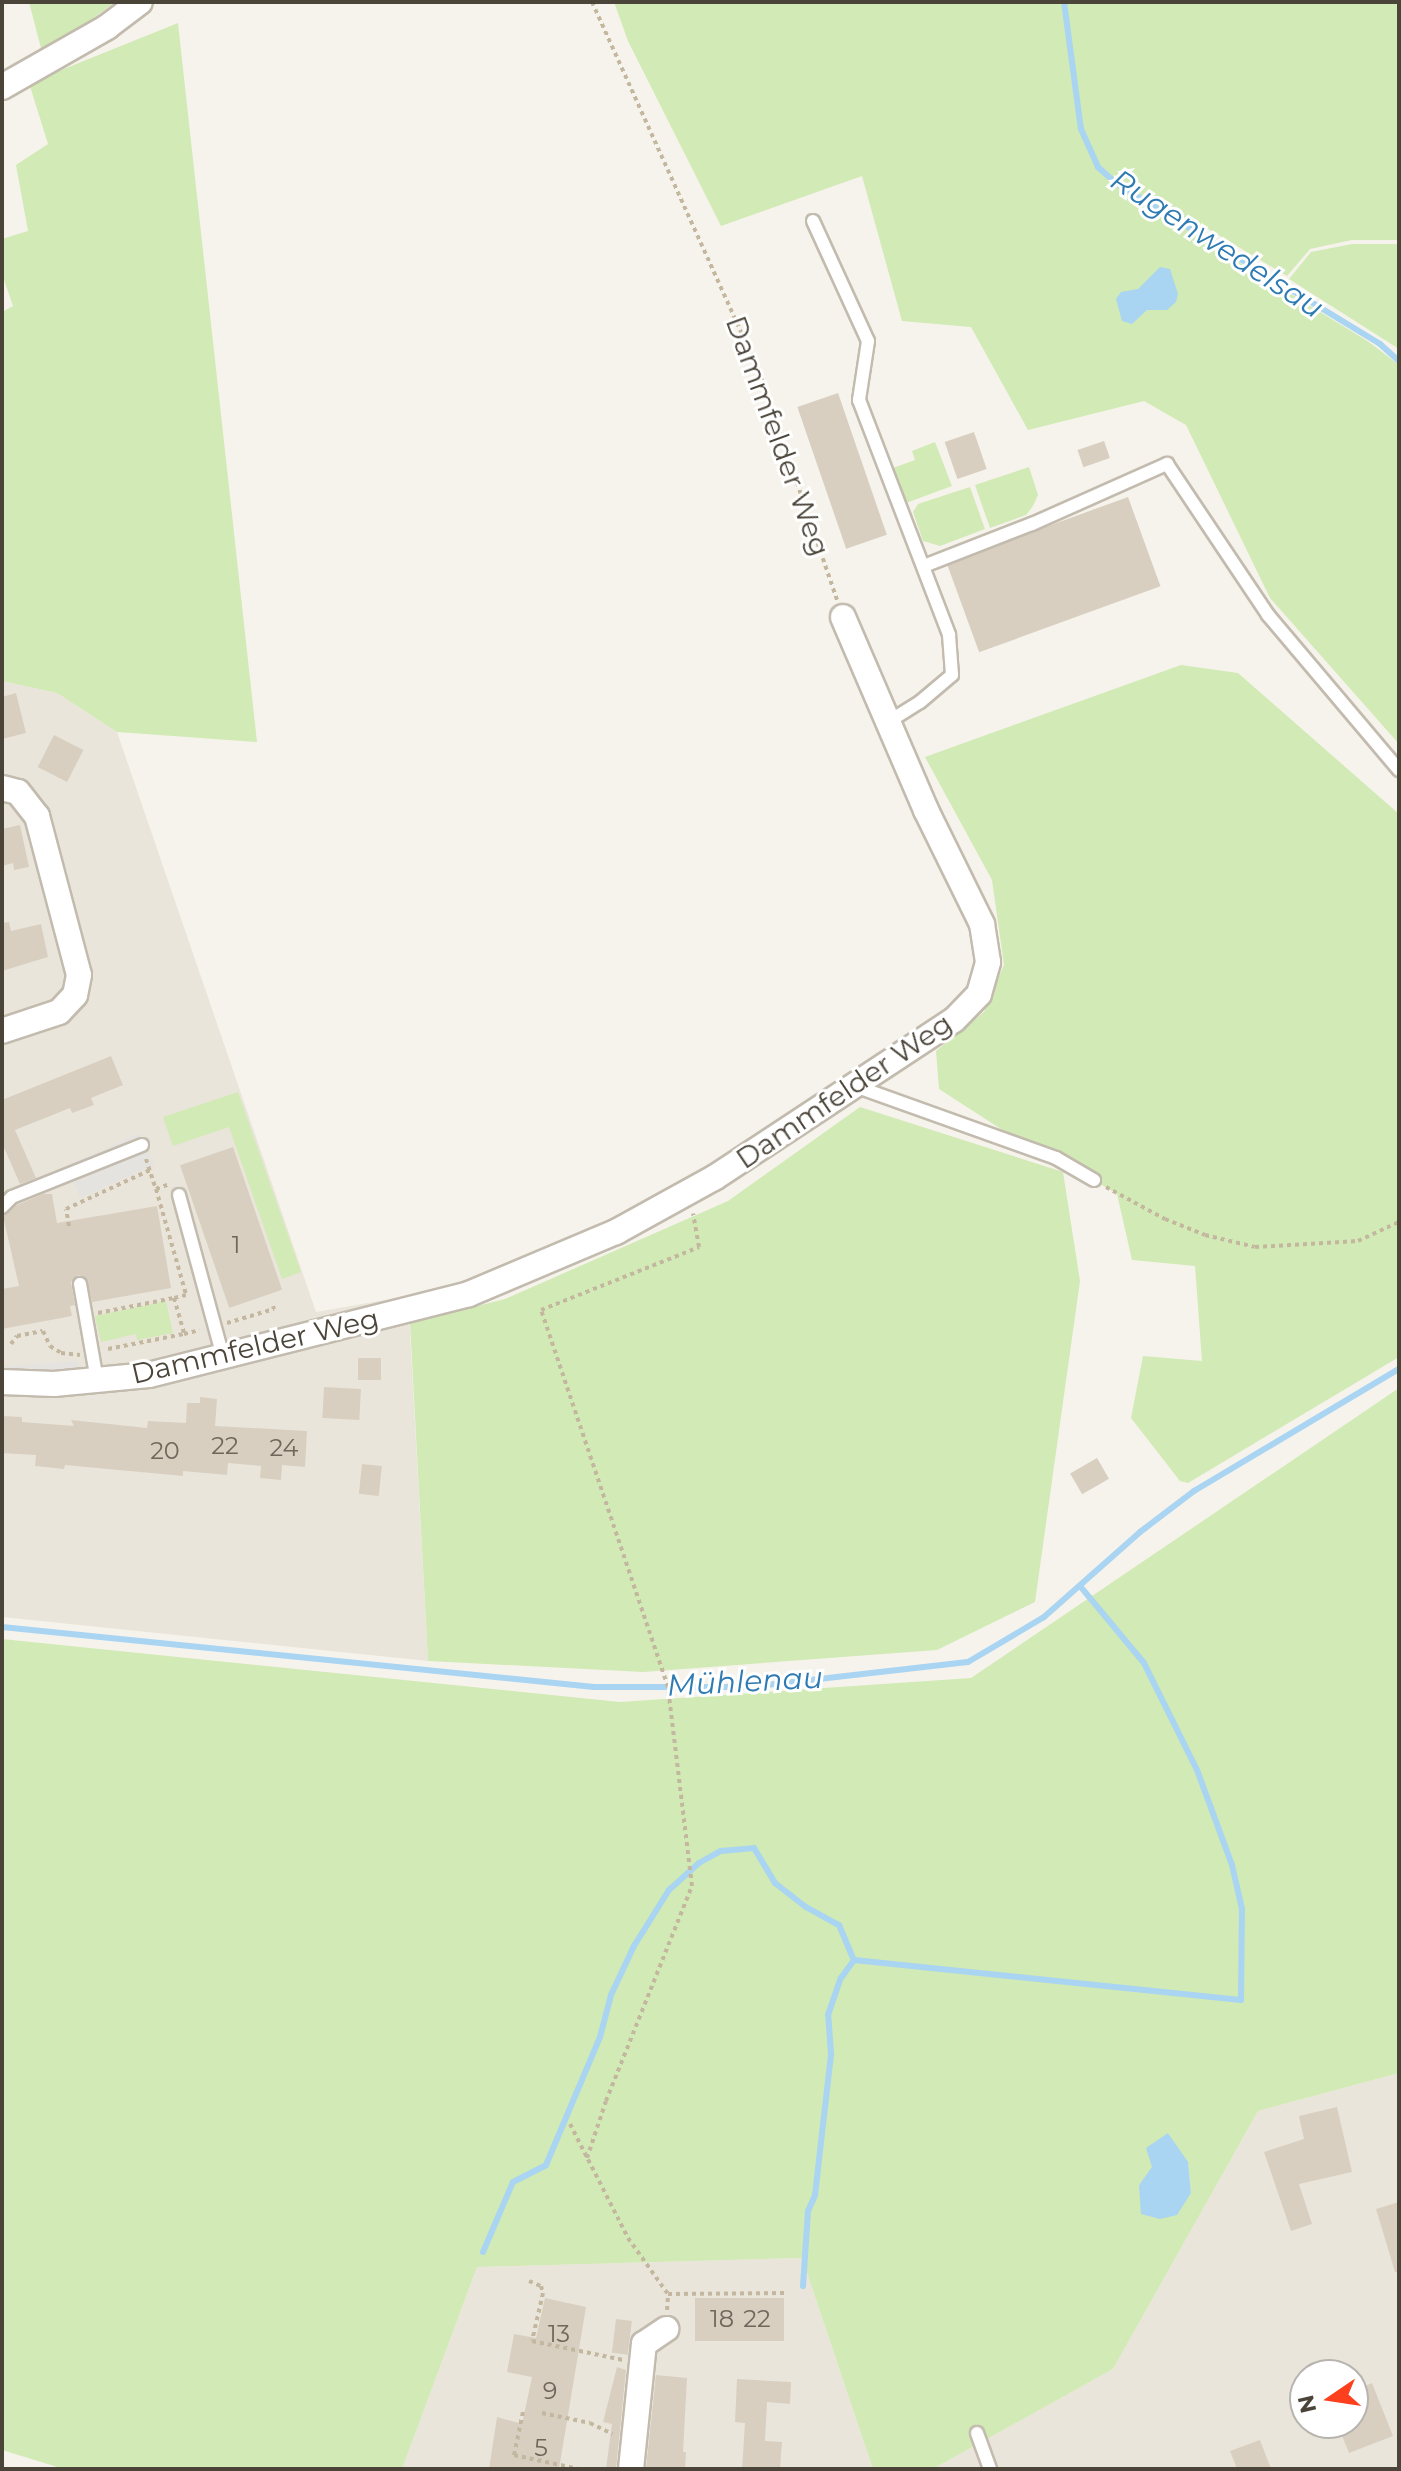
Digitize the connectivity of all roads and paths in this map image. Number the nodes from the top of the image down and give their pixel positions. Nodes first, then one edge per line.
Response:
1 (140, 2) edge
2 (592, 2) edge
3 (2, 87) edge
4 (813, 221) dead end
5 (924, 566) junction
6 (843, 617) joint
7 (888, 722) junction
8 (1399, 770) edge
9 (2, 788) edge
10 (2, 1031) edge
11 (855, 1086) junction
12 (142, 1145) joint
13 (150, 1170) junction
14 (1094, 1180) joint
15 (690, 1192) junction
16 (179, 1195) joint
17 (2, 1207) edge
18 (1399, 1222) edge
19 (69, 1226) dead end
20 (80, 1284) dead end
21 (186, 1295) dead end
22 (174, 1298) junction
23 (273, 1306) dead end
24 (86, 1316) junction
25 (214, 1327) junction
26 (184, 1334) junction
27 (11, 1344) dead end
28 (93, 1352) junction
29 (223, 1357) junction
30 (97, 1380) junction
31 (2, 1382) edge
32 (570, 2124) dead end
33 (587, 2158) junction
34 (529, 2281) dead end
35 (784, 2293) dead end
36 (668, 2294) junction
37 (666, 2329) joint
38 (644, 2344) junction
39 (523, 2412) dead end
40 (542, 2413) dead end
41 (977, 2433) dead end
42 (635, 2437) junction
43 (579, 2469) edge
44 (631, 2469) edge
45 (990, 2469) edge

1 - 3 street
2 - 6 path, Dammfelder Weg
4 - 5 lane
5 - 7 lane
5 - 8 lane
6 - 7 street, Dammfelder Weg
7 - 11 street, Dammfelder Weg
9 - 10 street
11 - 14 lane
11 - 15 street, Dammfelder Weg
12 - 13 path
12 - 17 lane
13 - 16 path
13 - 19 path
14 - 18 path
15 - 29 street, Dammfelder Weg
15 - 33 path
16 - 25 lane
20 - 24 lane
21 - 22 path
22 - 24 path
22 - 26 path
23 - 25 path
24 - 28 lane
25 - 26 path
25 - 29 lane
26 - 28 path
27 - 28 path
28 - 30 lane
29 - 30 street, Dammfelder Weg
30 - 31 street, Dammfelder Weg
32 - 33 path
33 - 36 path
34 - 38 path
35 - 36 path
36 - 37 path
37 - 38 street
38 - 42 street
39 - 43 path
40 - 42 path
41 - 45 lane
42 - 44 street

